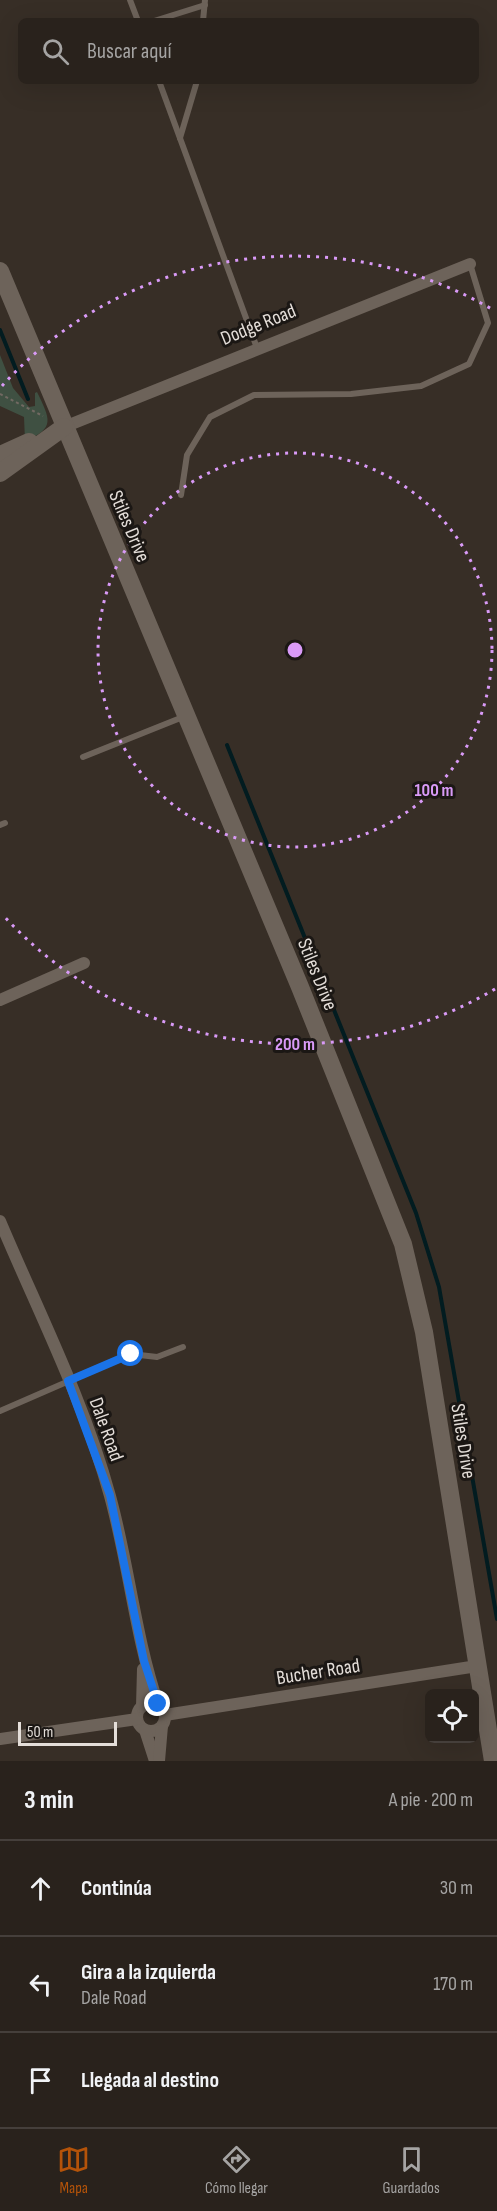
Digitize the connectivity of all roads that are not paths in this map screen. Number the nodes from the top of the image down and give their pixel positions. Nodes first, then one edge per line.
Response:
1 (130, 0) edge
2 (205, 3) edge
3 (137, 18) edge
4 (162, 18) edge
5 (203, 18) edge
6 (160, 84) edge
7 (196, 84) edge
8 (179, 139) junction
9 (470, 264) joint
10 (0, 271) edge
11 (257, 348) junction
12 (64, 428) junction
13 (0, 455) edge
14 (0, 473) edge
15 (181, 495) dead end
16 (186, 716) junction
17 (83, 757) dead end
18 (84, 963) dead end
19 (0, 1000) edge
20 (0, 1221) edge
21 (183, 1347) dead end
22 (68, 1381) junction
23 (0, 1411) edge
24 (144, 1661) junction
25 (477, 1666) junction
26 (142, 1707) junction
27 (162, 1715) junction
28 (137, 1719) junction
29 (145, 1730) junction
30 (0, 1739) edge
31 (154, 1761) edge
32 (159, 1761) edge
33 (493, 1761) edge

1 - 3 lane
2 - 4 lane
2 - 5 lane
6 - 8 lane
7 - 8 lane
8 - 11 lane
9 - 11 street, Dodge Road
9 - 15 lane
10 - 12 street, Stiles Drive
11 - 12 street, Dodge Road
12 - 13 street, Dodge Road
12 - 14 street, Dodge Road
12 - 16 street, Stiles Drive
16 - 17 lane
16 - 25 street, Stiles Drive
18 - 19 street
20 - 22 street, Dale Road
21 - 22 lane
22 - 23 lane
22 - 24 street, Dale Road
24 - 26 street, Dale Road
24 - 27 street, Dale Road
25 - 27 street, Bucher Road
25 - 33 street, Stiles Drive
26 - 27 street
26 - 28 street
27 - 29 street
27 - 32 street, Dale Road
28 - 29 street
28 - 30 street
29 - 31 street

